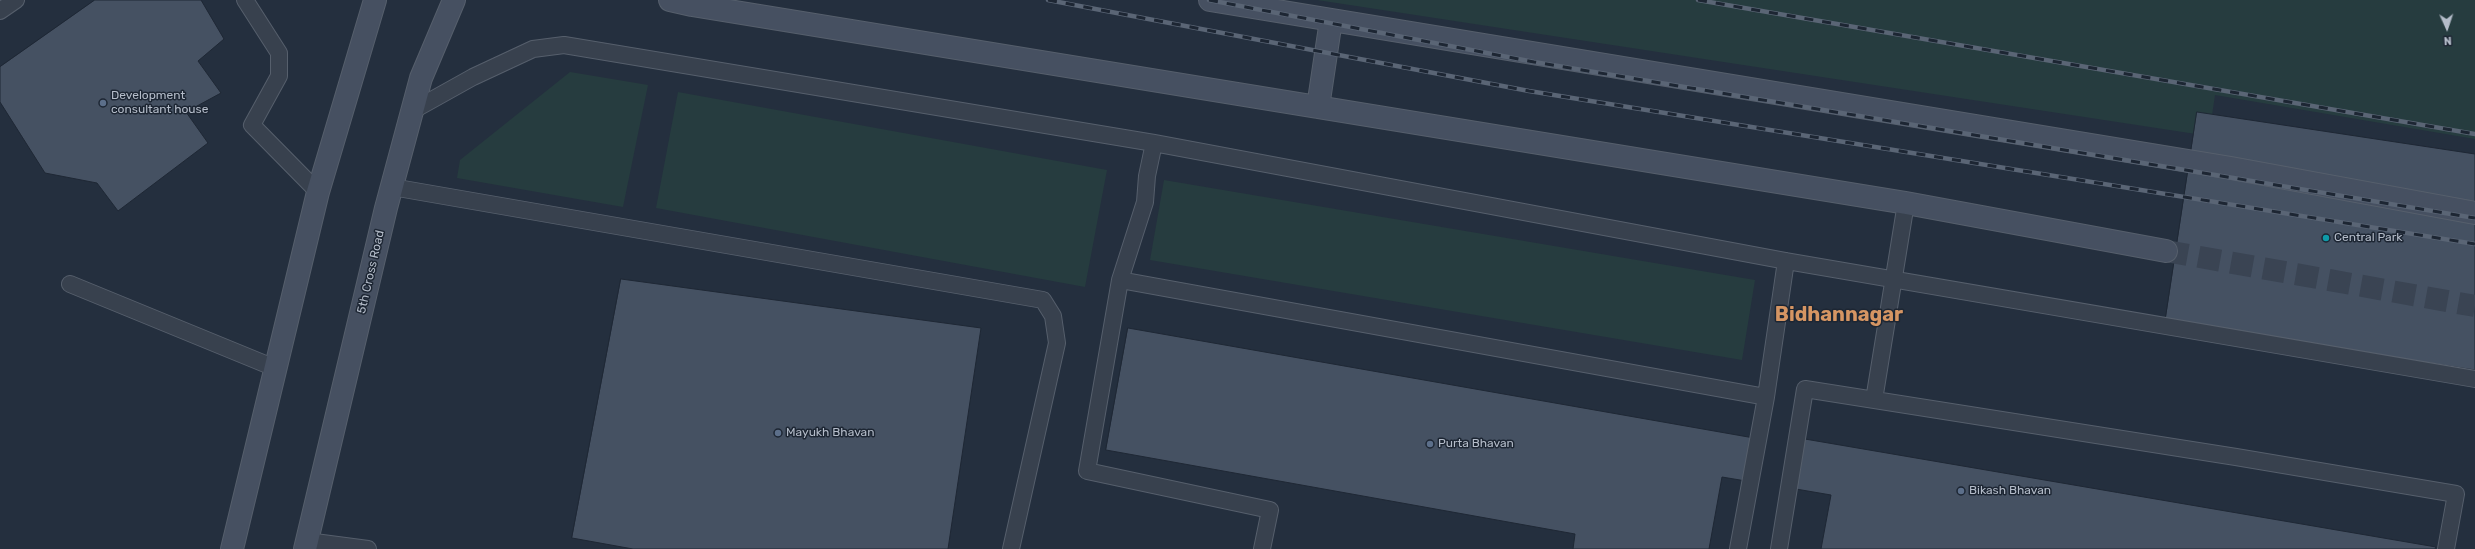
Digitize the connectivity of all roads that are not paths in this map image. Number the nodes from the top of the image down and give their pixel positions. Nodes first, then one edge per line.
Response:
1 (16, 0) edge
2 (245, 0) edge
3 (375, 0) edge
4 (454, 0) edge
5 (670, 0) edge
6 (1210, 0) edge
7 (0, 11) edge
8 (1331, 20) junction
9 (1318, 107) junction
10 (412, 111) junction
11 (1154, 143) junction
12 (392, 186) junction
13 (318, 192) junction
14 (1906, 203) junction
15 (2475, 213) edge
16 (2166, 251) tunnel mouth
17 (1786, 261) junction
18 (1894, 278) junction
19 (1120, 280) junction
20 (70, 284) dead end
21 (276, 368) junction
22 (2475, 379) edge
23 (1766, 396) junction
24 (1874, 400) junction
25 (306, 545) edge
26 (232, 549) edge
27 (368, 549) edge
28 (1011, 549) edge
29 (1262, 549) edge
30 (1738, 549) edge
31 (1779, 549) edge
32 (2446, 549) edge

1 - 7 lane
2 - 13 lane
3 - 13 main road
4 - 10 main road, 5th Cross Road
5 - 9 main road
6 - 8 main road
8 - 9 main road
8 - 15 main road
9 - 14 main road
10 - 11 lane
10 - 12 main road, 5th Cross Road
11 - 17 lane
11 - 19 lane
12 - 25 main road, 5th Cross Road
12 - 28 lane
13 - 21 main road
14 - 16 main road
14 - 18 lane
17 - 18 lane
17 - 23 lane
18 - 22 lane
18 - 24 lane
19 - 23 lane
19 - 29 lane
20 - 21 lane
21 - 26 main road
23 - 30 lane
24 - 31 lane
24 - 32 lane
25 - 27 lane

